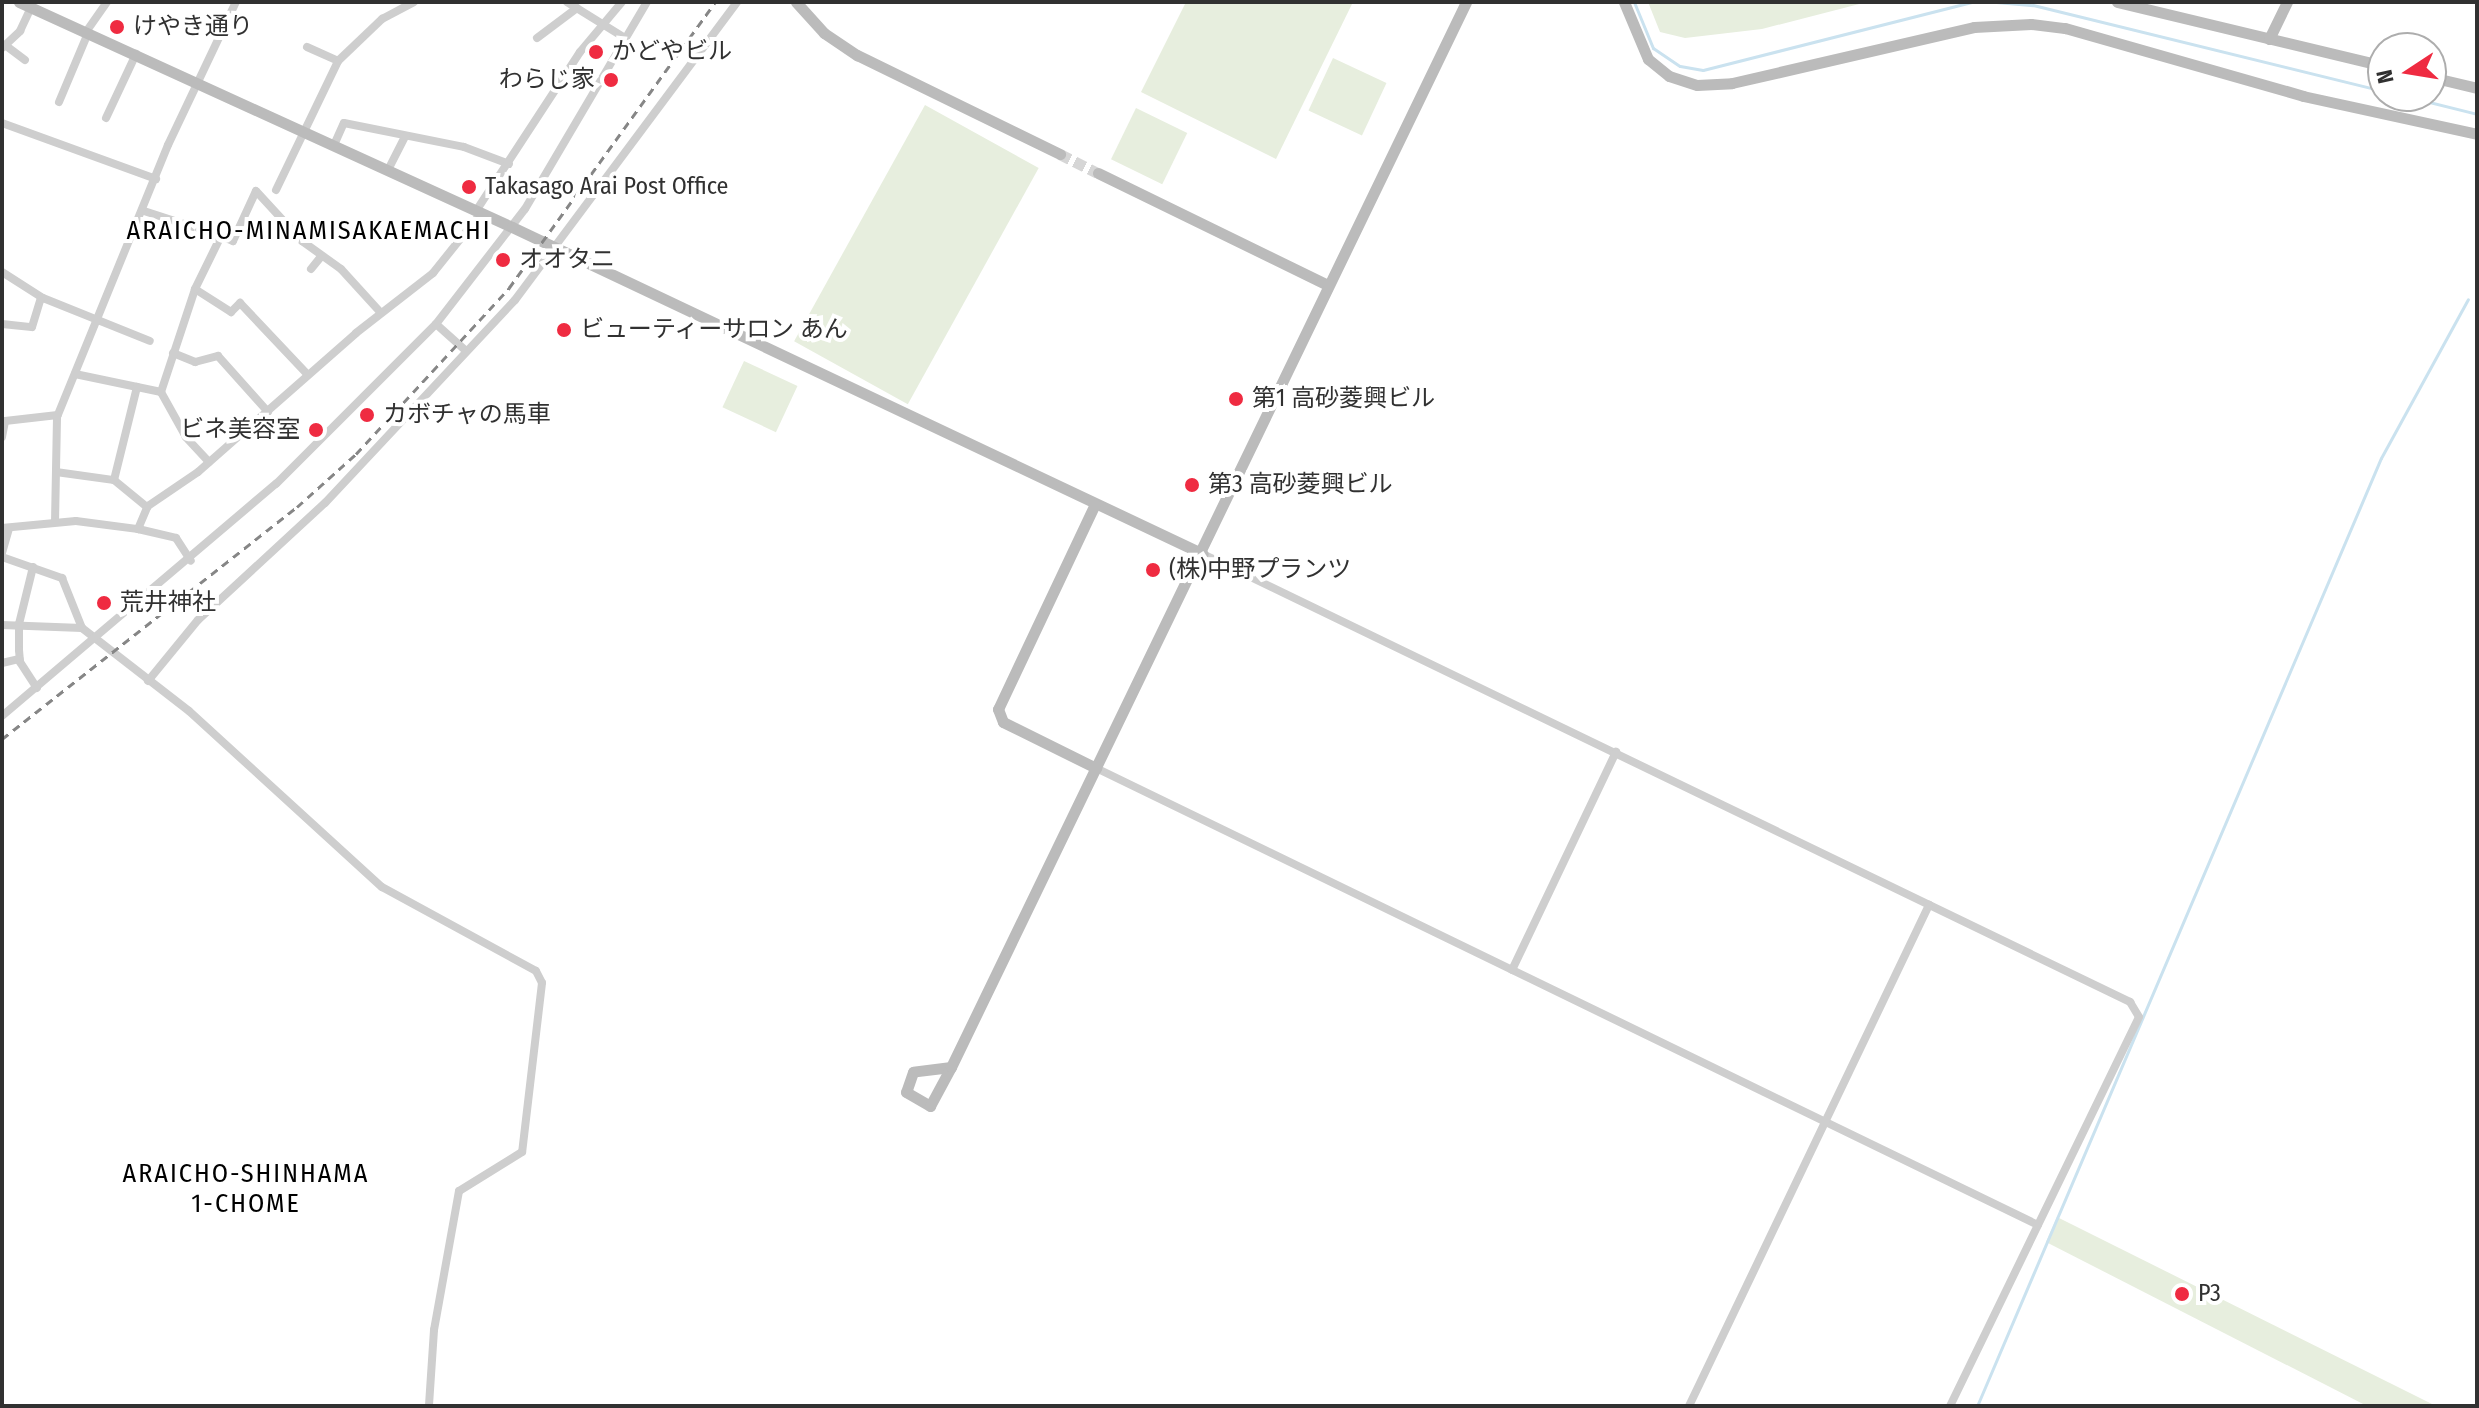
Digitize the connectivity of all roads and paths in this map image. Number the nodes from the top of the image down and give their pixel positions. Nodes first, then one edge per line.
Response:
1 (19, 2) edge
2 (107, 2) edge
3 (236, 2) edge
4 (414, 2) edge
5 (567, 2) edge
6 (622, 2) edge
7 (647, 2) edge
8 (737, 2) edge
9 (796, 2) edge
10 (1466, 2) edge
11 (1624, 2) edge
12 (2117, 2) edge
13 (2287, 2) edge
14 (31, 7) junction
15 (577, 8) junction
16 (601, 23) junction
17 (87, 32) junction
18 (537, 38) dead end
19 (625, 38) junction
20 (2269, 39) junction
21 (4, 46) edge
22 (307, 47) dead end
23 (136, 54) junction
24 (25, 60) dead end
25 (338, 61) junction
26 (2367, 62) edge
27 (2447, 81) edge
28 (197, 82) junction
29 (2477, 88) edge
30 (59, 102) dead end
31 (106, 118) dead end
32 (2, 123) edge
33 (303, 131) junction
34 (2477, 134) edge
35 (405, 136) junction
36 (334, 145) junction
37 (1060, 154) tunnel mouth
38 (509, 164) junction
39 (388, 170) junction
40 (1098, 173) tunnel mouth
41 (156, 179) junction
42 (276, 190) dead end
43 (144, 211) junction
44 (478, 212) junction
45 (512, 227) junction
46 (221, 236) junction
47 (555, 248) junction
48 (320, 258) junction
49 (311, 269) dead end
50 (2, 272) edge
51 (1328, 285) junction
52 (195, 289) junction
53 (41, 297) junction
54 (381, 313) junction
55 (100, 318) junction
56 (2, 324) edge
57 (436, 324) junction
58 (150, 341) dead end
59 (465, 350) junction
60 (173, 353) junction
61 (75, 374) junction
62 (308, 375) junction
63 (137, 387) junction
64 (161, 392) junction
65 (268, 412) junction
66 (58, 415) junction
67 (4, 420) edge
68 (2, 437) edge
69 (209, 462) junction
70 (56, 472) junction
71 (114, 480) junction
72 (1095, 504) junction
73 (147, 507) junction
74 (55, 522) junction
75 (5, 528) edge
76 (138, 529) junction
77 (1203, 554) junction
78 (2, 555) edge
79 (191, 561) junction
80 (33, 567) junction
81 (2, 625) edge
82 (19, 626) junction
83 (82, 628) junction
84 (96, 640) junction
85 (20, 659) junction
86 (2, 663) edge
87 (148, 681) junction
88 (37, 688) junction
89 (2, 716) edge
90 (1616, 752) junction
91 (1096, 768) junction
92 (1929, 905) junction
93 (1512, 970) junction
94 (951, 1067) junction
95 (1829, 1122) junction
96 (2038, 1225) junction
97 (429, 1406) edge
98 (1689, 1406) edge
99 (1950, 1406) edge

1 - 14 street
2 - 17 street
3 - 28 street
4 - 25 street
5 - 15 street
6 - 16 street
7 - 19 street
8 - 47 street
9 - 37 street
10 - 51 street
11 - 34 street
12 - 20 street
13 - 20 street
14 - 17 street
14 - 21 street
15 - 16 street
15 - 18 street
16 - 19 street
16 - 38 street
17 - 23 street
17 - 30 street
19 - 45 street
20 - 26 street
21 - 24 street
22 - 25 street
23 - 28 street
23 - 31 street
25 - 33 street
27 - 29 street
28 - 33 street
28 - 41 street
32 - 41 street
33 - 36 street
33 - 42 street
35 - 36 street
35 - 38 street
35 - 39 street
36 - 39 street
38 - 44 street
39 - 44 street
40 - 51 street
41 - 43 street
43 - 46 street
43 - 55 street
44 - 45 street
44 - 54 street
45 - 47 street
45 - 57 street
46 - 48 street
46 - 52 street
47 - 59 street
47 - 72 street
48 - 49 street
48 - 54 street
50 - 53 street
51 - 77 street
52 - 60 street
52 - 62 street
53 - 55 street
53 - 56 street
54 - 62 street
55 - 58 street
55 - 61 street
57 - 59 street
57 - 79 street
59 - 87 street
60 - 64 street
60 - 65 street
61 - 63 street
61 - 66 street
62 - 65 street
63 - 64 street
63 - 71 street
64 - 69 street
65 - 69 street
66 - 67 street
66 - 70 street
67 - 68 street
69 - 73 street
70 - 71 street
70 - 74 street
71 - 73 street
72 - 77 street
72 - 91 street
73 - 76 street
74 - 75 street
74 - 76 street
75 - 78 street
76 - 79 street
77 - 90 street
77 - 91 street
78 - 80 street
79 - 84 street
80 - 82 street
80 - 83 street
81 - 82 street
82 - 83 street
82 - 85 street
83 - 84 street
84 - 87 street
84 - 88 street
85 - 86 street
85 - 88 street
87 - 97 street
88 - 89 street
90 - 92 street
90 - 93 street
91 - 93 street
91 - 94 street
92 - 95 street
92 - 96 street
93 - 95 street
94 - 94 street
95 - 96 street
95 - 98 street
96 - 99 street

